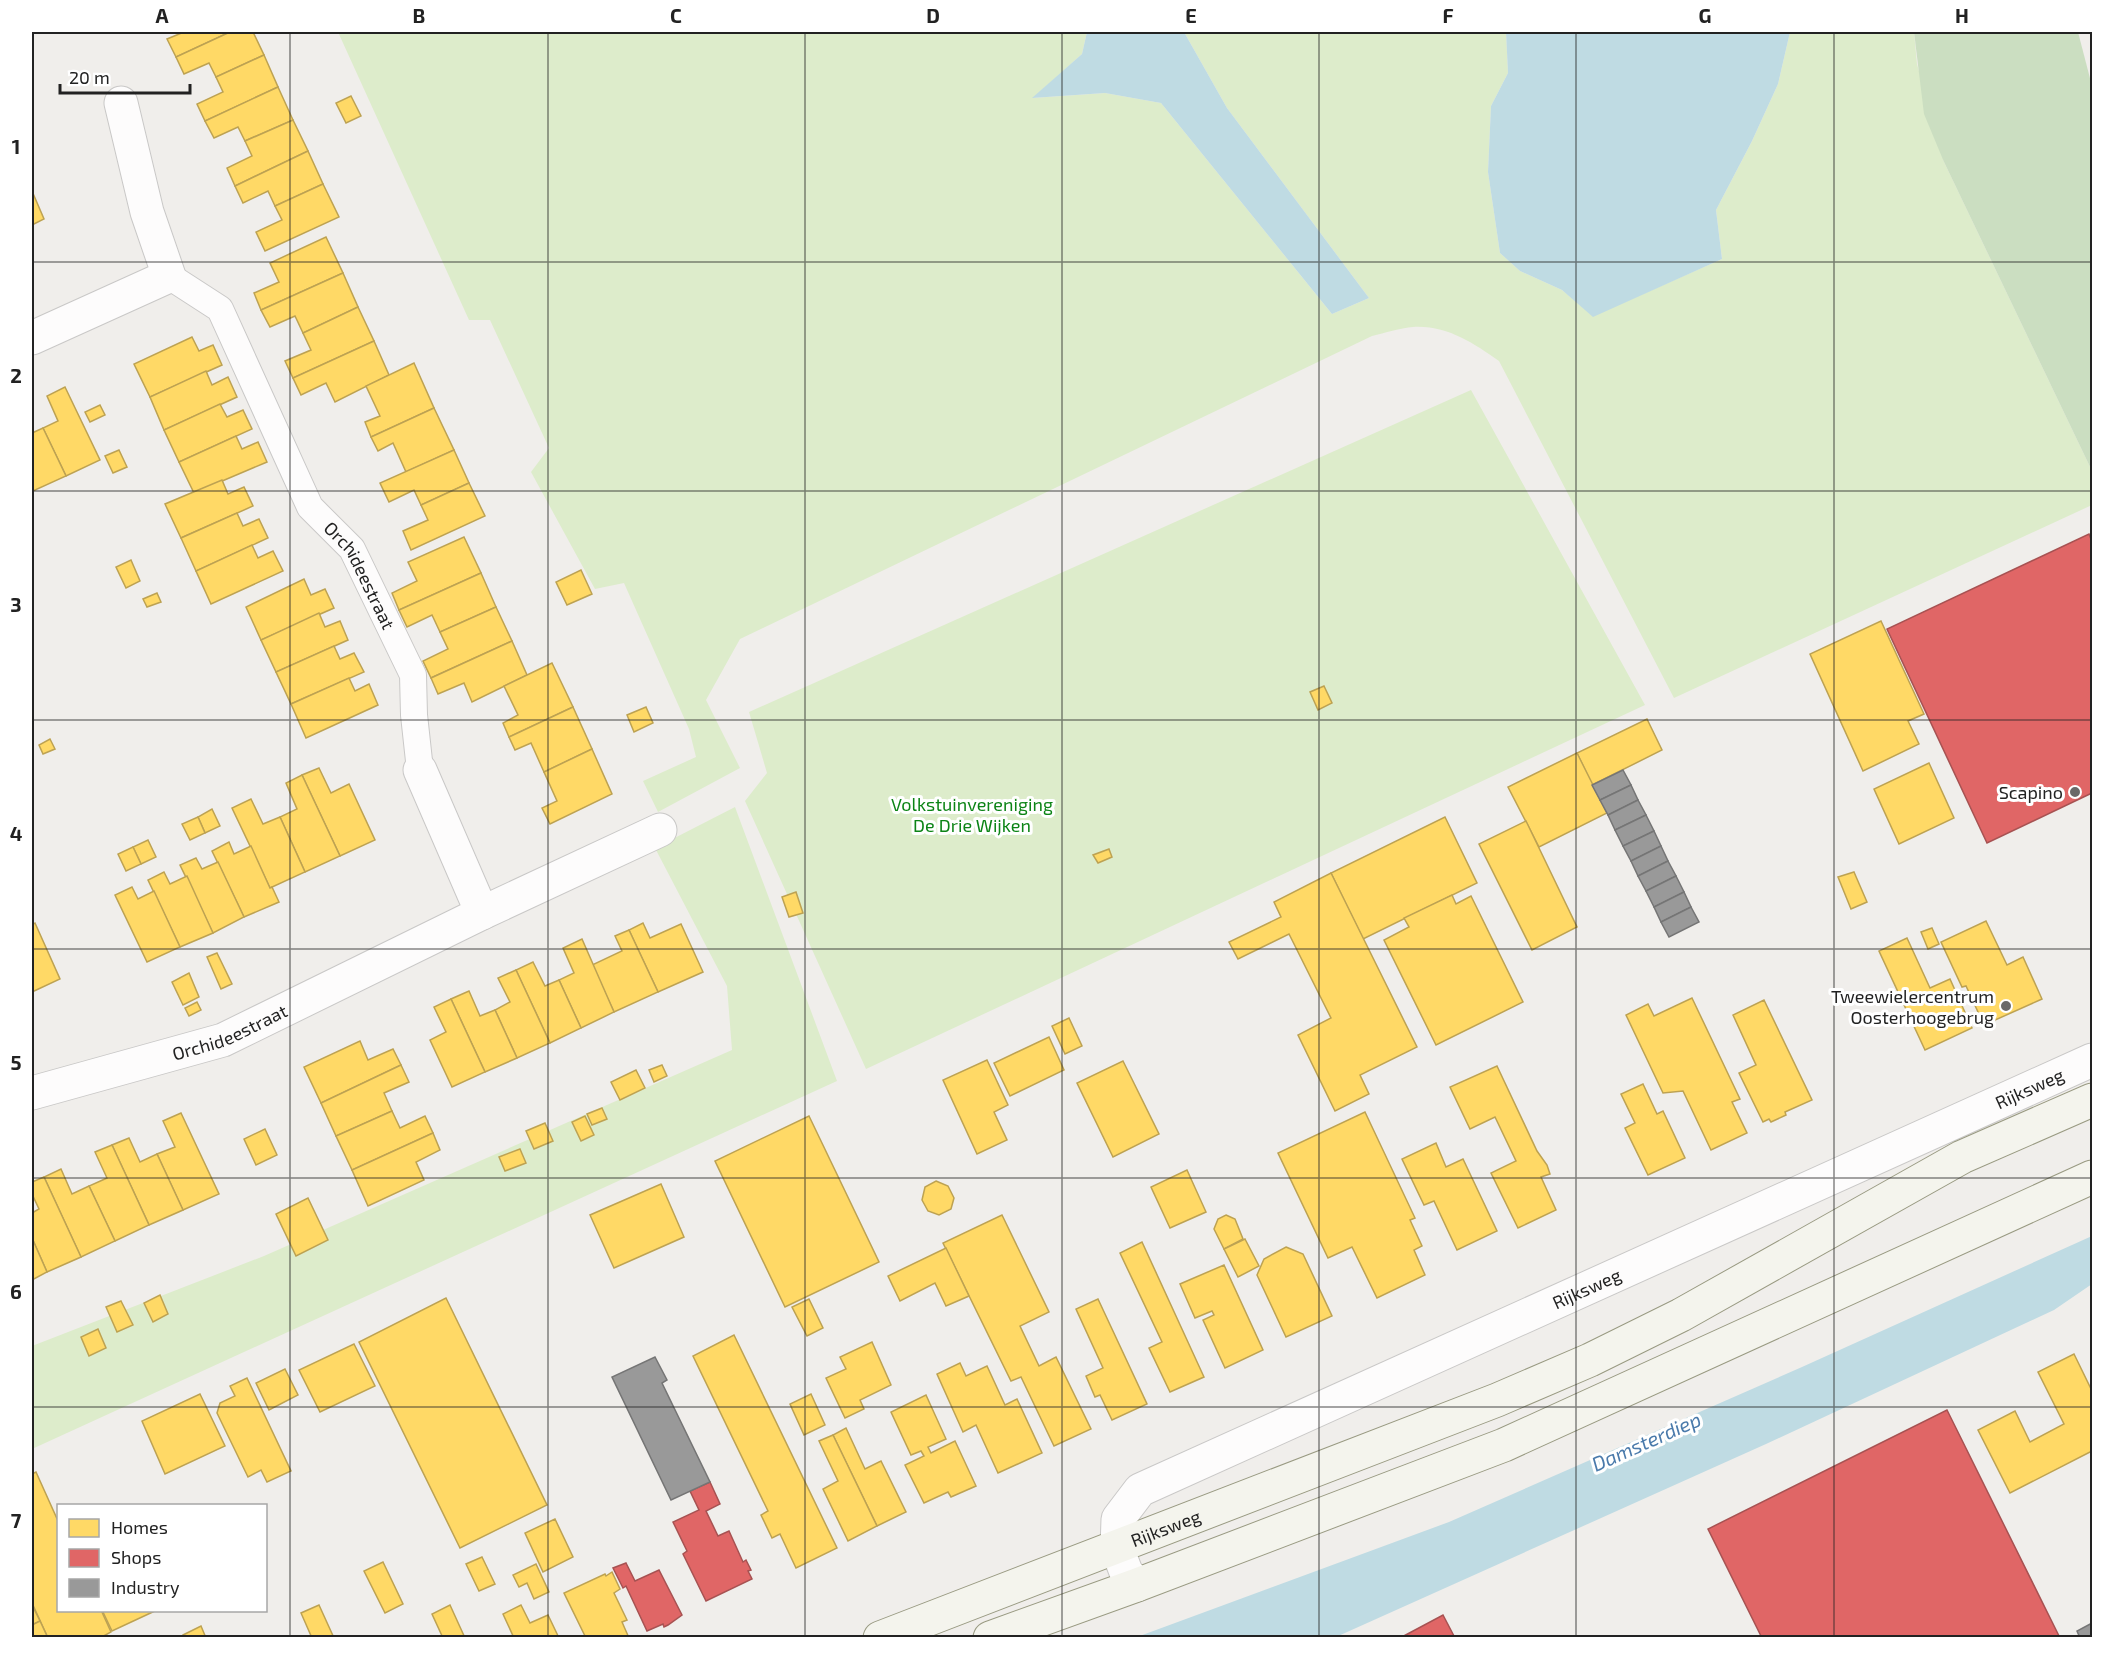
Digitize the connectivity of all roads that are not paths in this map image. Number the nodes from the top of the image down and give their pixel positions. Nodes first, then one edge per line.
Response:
1 (121, 103) dead end
2 (169, 276) junction
3 (32, 338) edge
4 (420, 770) joint
5 (660, 830) dead end
6 (482, 913) junction
7 (2092, 1060) edge
8 (32, 1093) edge
9 (2092, 1100) edge
10 (2092, 1177) edge
11 (1117, 1548) junction
12 (1137, 1585) junction
13 (880, 1638) edge
14 (990, 1638) edge

1 - 2 street
2 - 3 street
2 - 4 street, Orchideestraat
4 - 6 street, Orchideestraat
5 - 6 street, Orchideestraat
6 - 8 street, Orchideestraat
7 - 11 street, Rijksweg
9 - 11 main road, Rijksweg
10 - 12 main road
11 - 12 street, Rijksweg
11 - 13 main road, Rijksweg
12 - 14 main road

